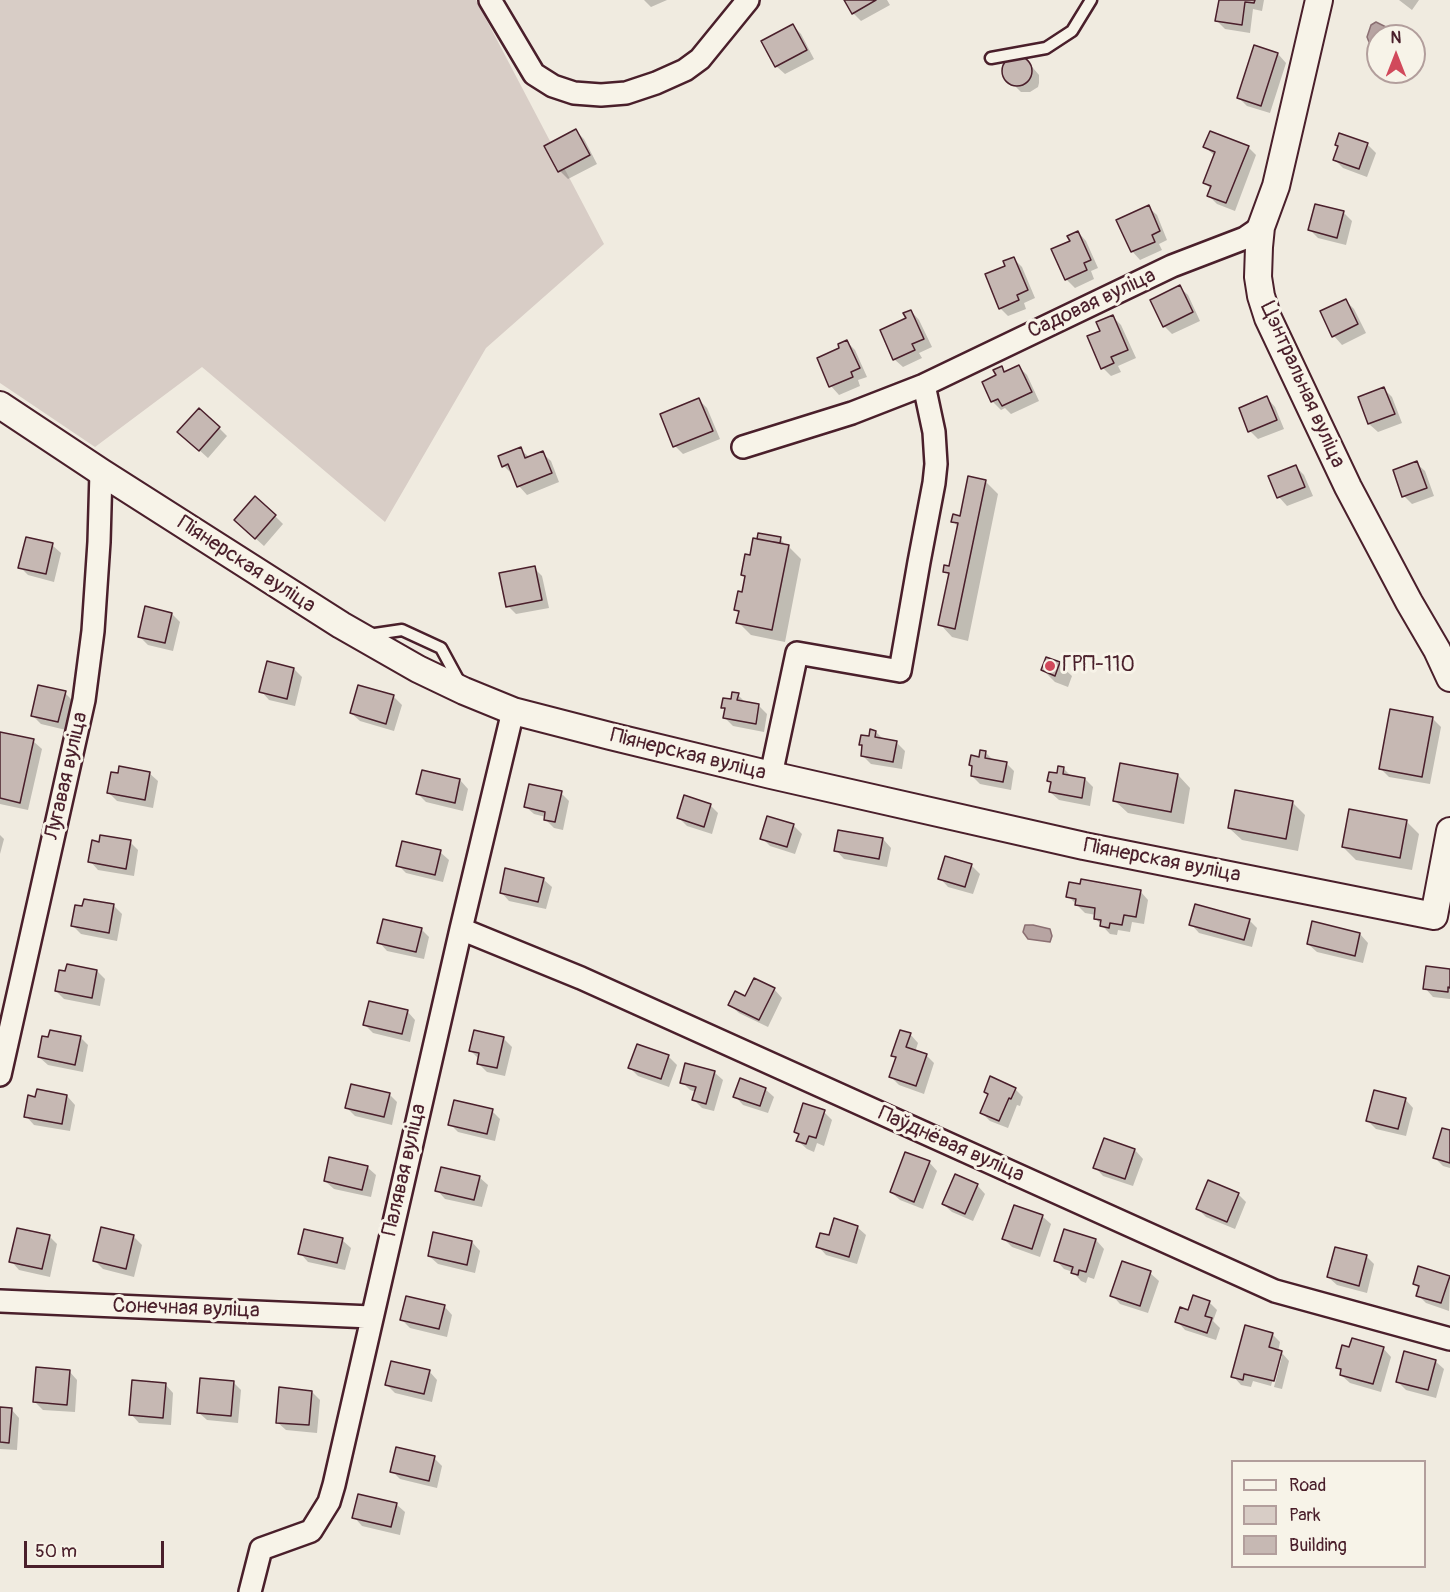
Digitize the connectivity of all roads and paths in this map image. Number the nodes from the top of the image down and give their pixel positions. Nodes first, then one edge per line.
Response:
1 (490, 0) edge
2 (748, 0) edge
3 (1090, 0) edge
4 (1319, 0) edge
5 (991, 58) dead end
6 (1261, 227) junction
7 (924, 385) junction
8 (0, 405) edge
9 (743, 447) dead end
10 (101, 472) junction
11 (1450, 678) edge
12 (513, 711) junction
13 (771, 775) junction
14 (1450, 831) edge
15 (1442, 917) edge
16 (461, 929) junction
17 (0, 1075) edge
18 (0, 1301) edge
19 (372, 1317) junction
20 (1450, 1339) edge
21 (250, 1592) edge

1 - 2 street
3 - 5 lane
4 - 6 street, Цэнтральная вуліца
6 - 7 street, Садовая вуліца
6 - 11 street, Цэнтральная вуліца
7 - 9 street, Садовая вуліца
7 - 13 street
8 - 10 street, Піянерская вуліца
10 - 12 street, Піянерская вуліца
10 - 17 street, Лугавая вуліца
12 - 13 street, Піянерская вуліца
12 - 16 street, Палявая вуліца
13 - 15 street, Піянерская вуліца
14 - 15 street
16 - 19 street, Палявая вуліца
16 - 20 street, Паўднёвая вуліца
18 - 19 street, Сонечная вуліца
19 - 21 street, Палявая вуліца

